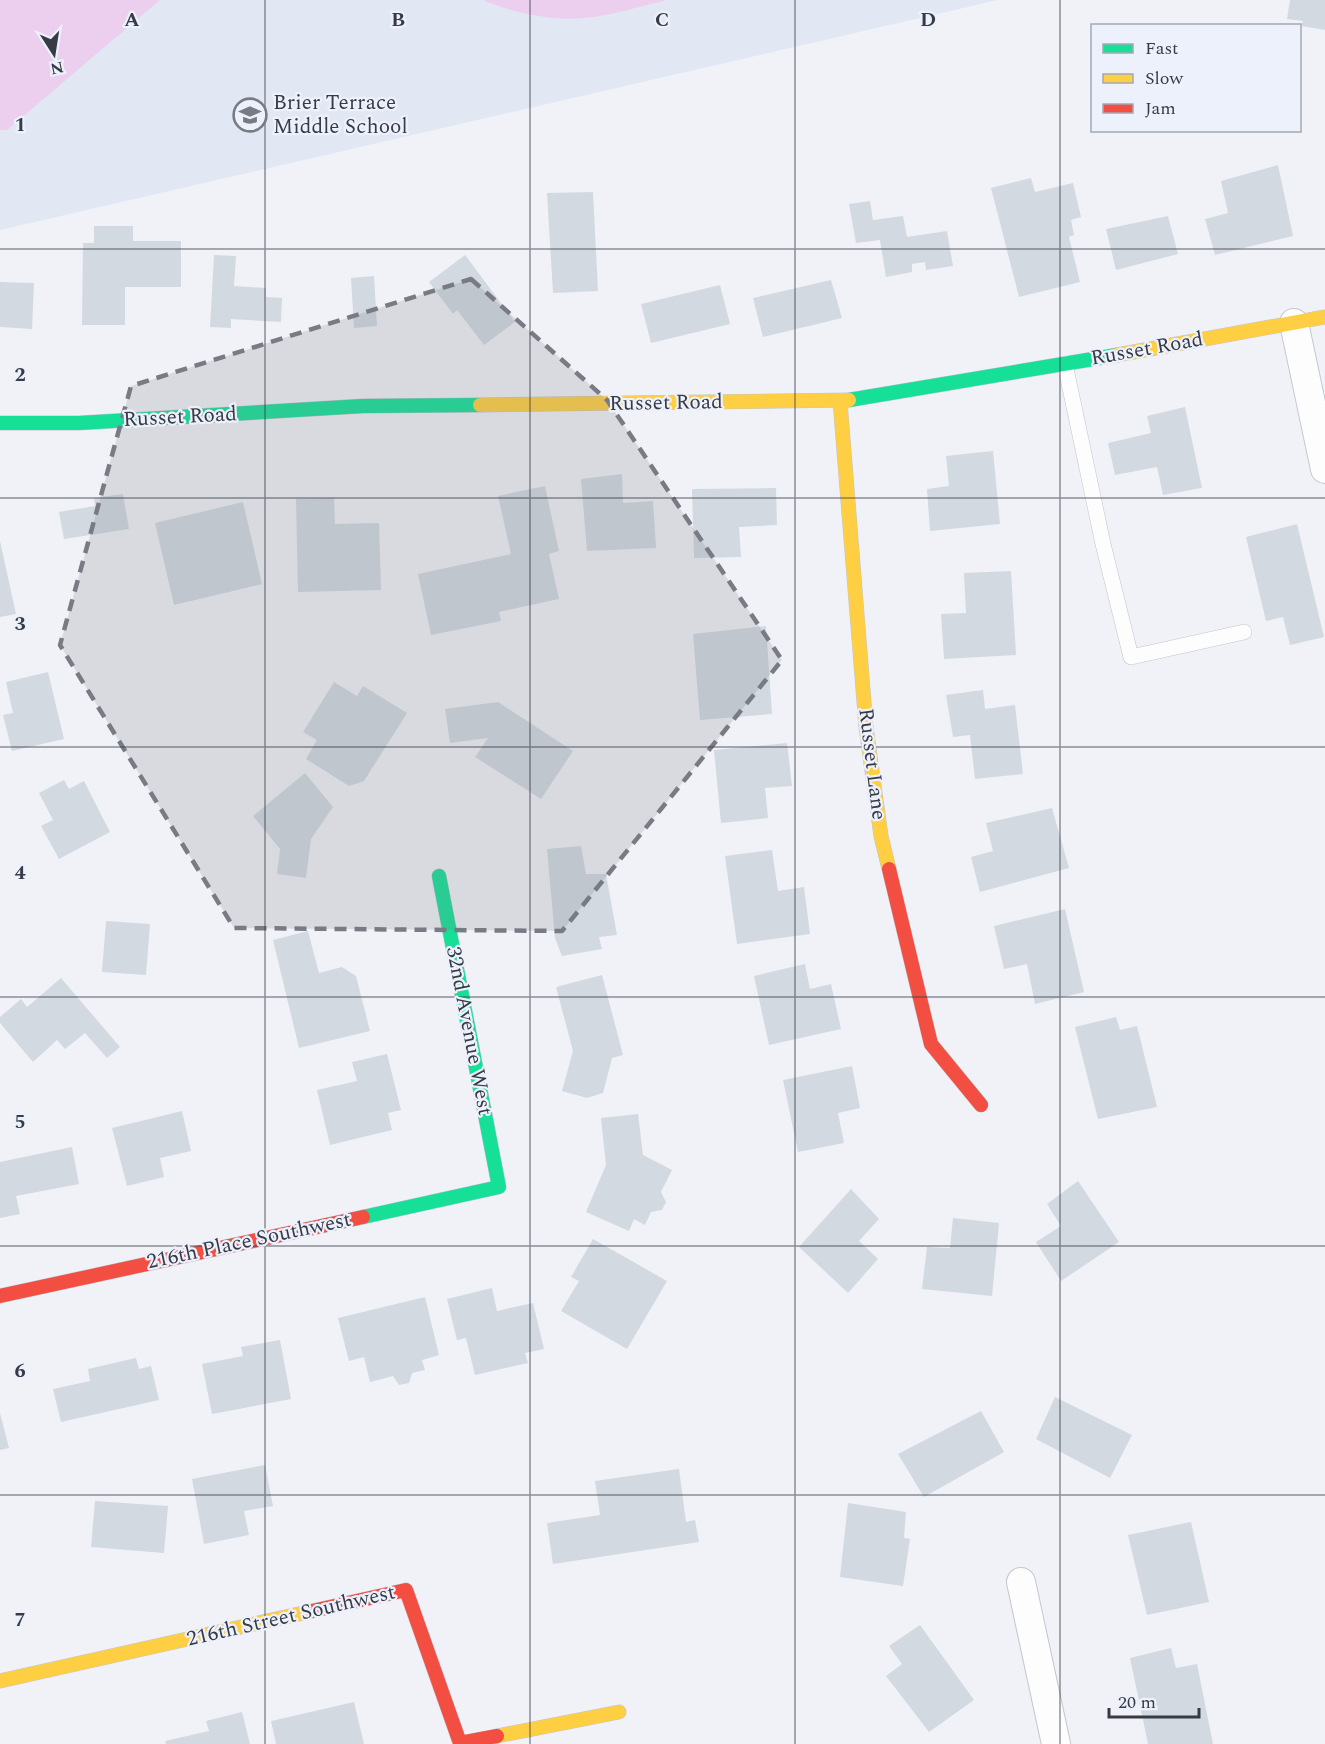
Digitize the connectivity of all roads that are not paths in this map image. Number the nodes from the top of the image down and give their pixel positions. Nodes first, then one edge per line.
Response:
1 (1325, 317) edge
2 (1294, 322) junction
3 (1065, 364) junction
4 (840, 401) junction
5 (0, 423) edge
6 (1325, 469) edge
7 (1244, 633) dead end
8 (439, 876) dead end
9 (981, 1105) dead end
10 (499, 1187) joint
11 (0, 1296) edge
12 (1021, 1582) dead end
13 (0, 1681) edge
14 (619, 1712) dead end
15 (1056, 1744) edge

1 - 2 street, Russet Road
2 - 3 street, Russet Road
2 - 6 street
3 - 4 street, Russet Road
3 - 7 lane
4 - 5 street, Russet Road
4 - 9 street, Russet Lane
8 - 10 street, 32nd Avenue West
10 - 11 street, 216th Place Southwest
12 - 15 street
13 - 14 street, 216th Street Southwest

